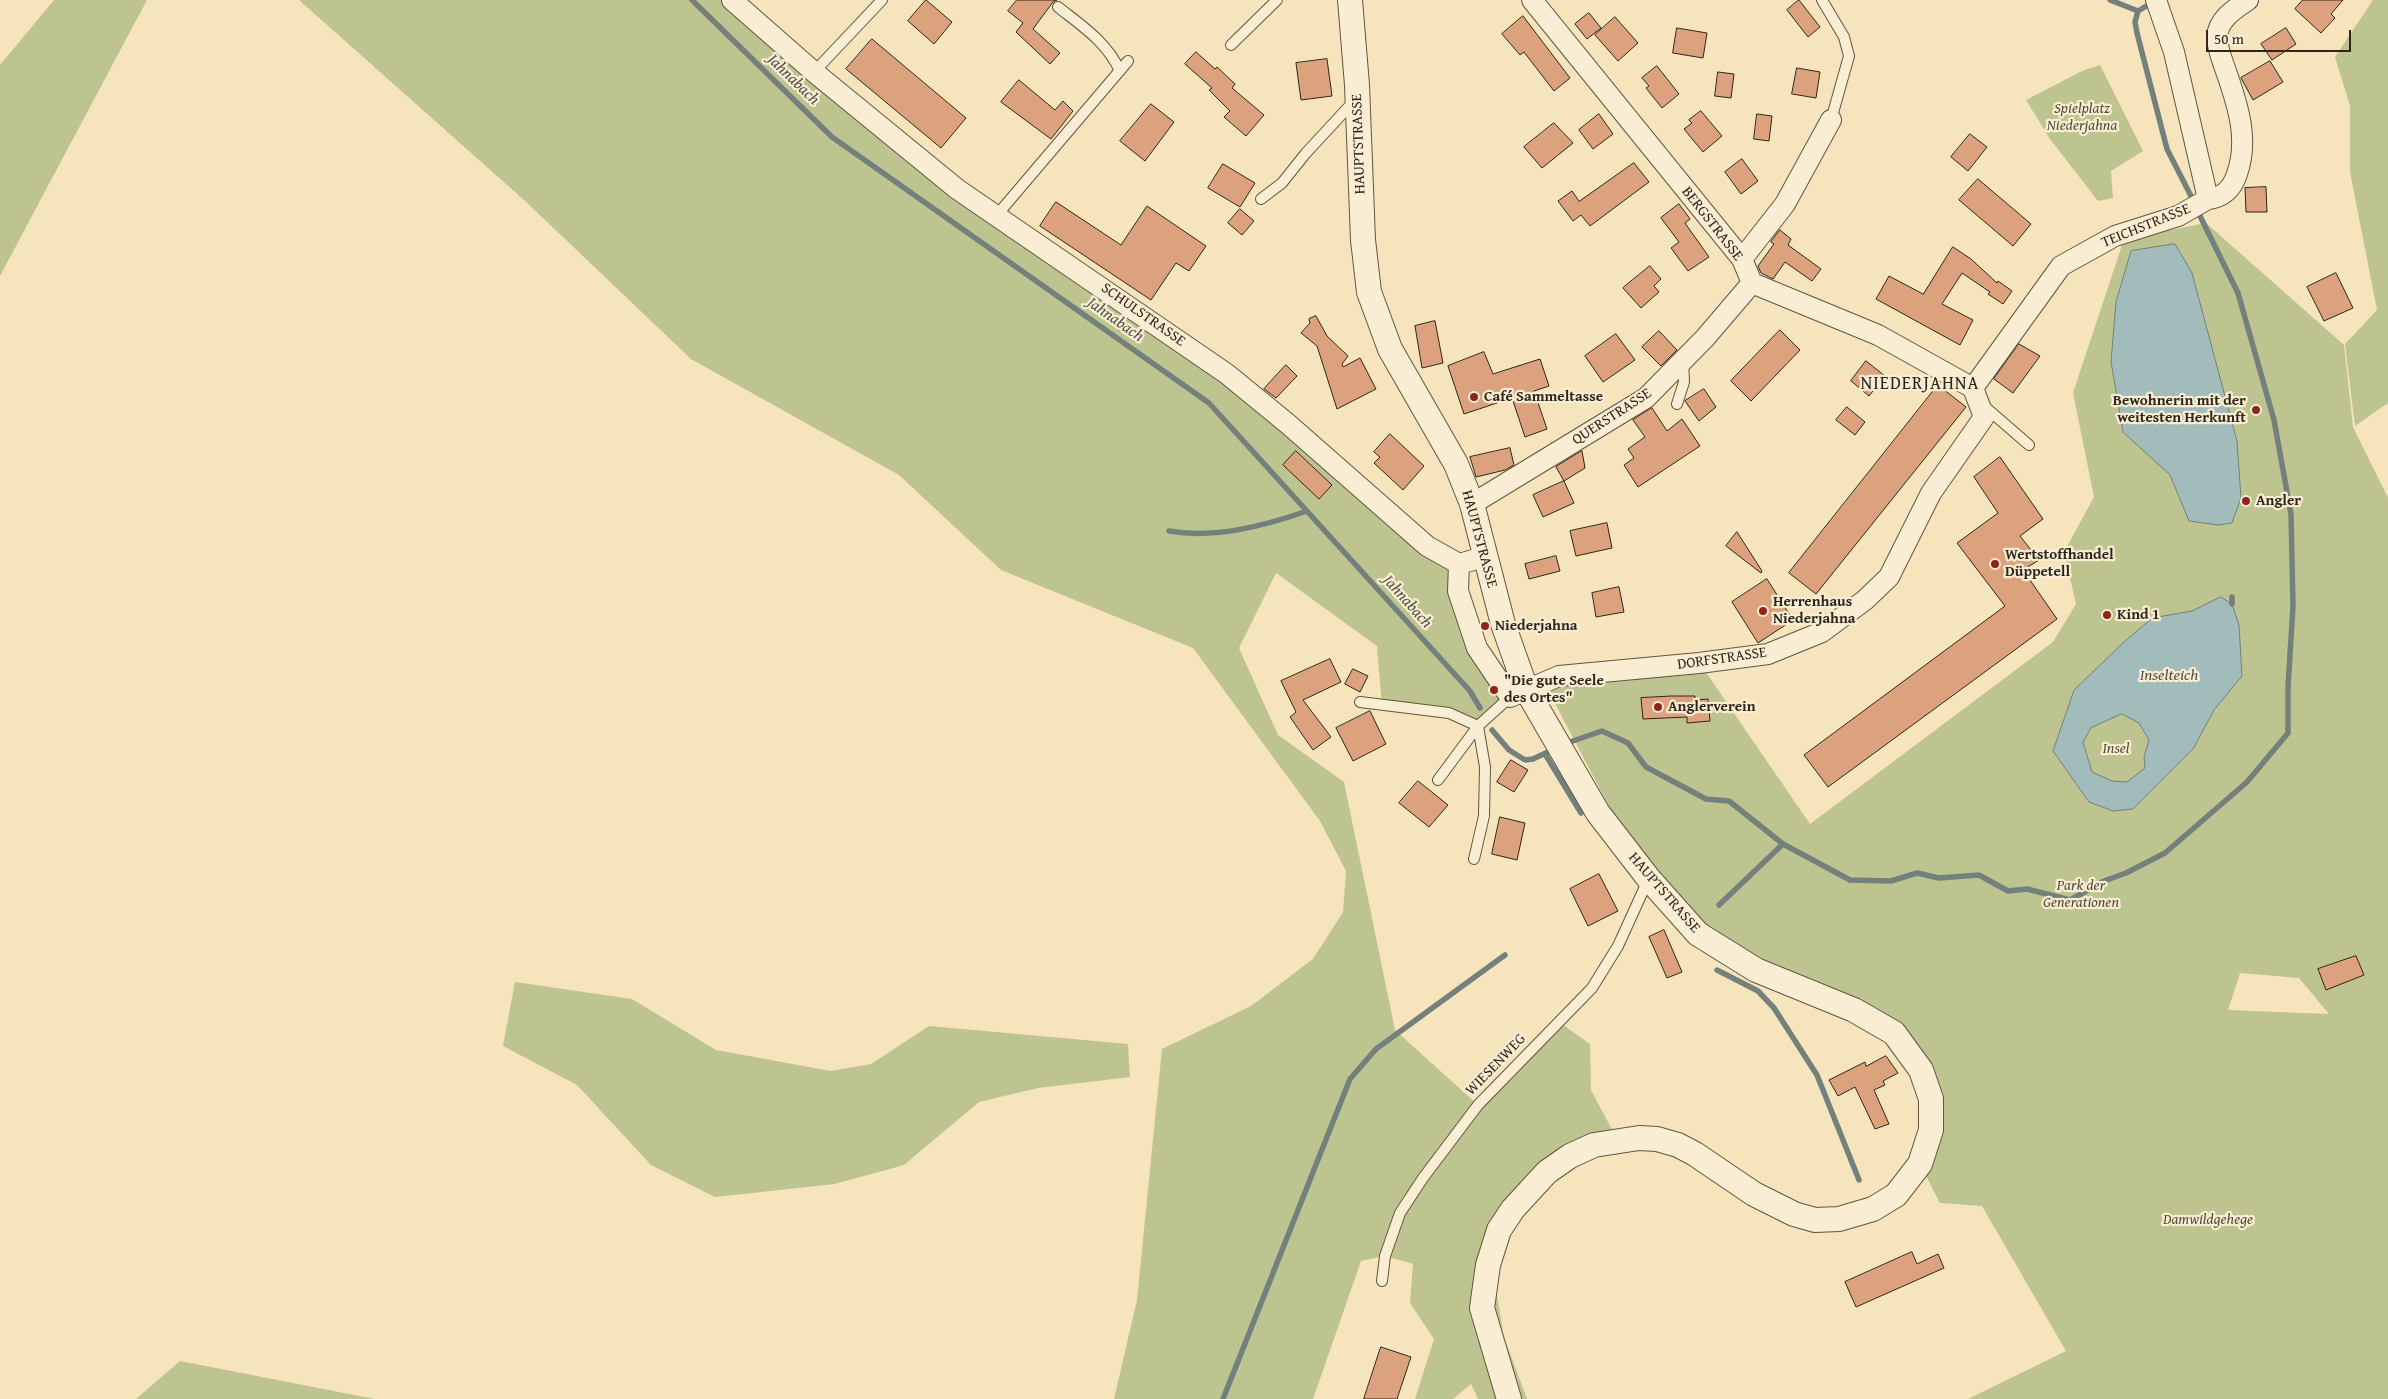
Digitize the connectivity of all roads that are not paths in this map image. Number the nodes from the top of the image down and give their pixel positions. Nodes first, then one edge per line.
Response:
1 (732, 0) edge
2 (882, 0) edge
3 (1278, 0) edge
4 (1350, 0) edge
5 (1532, 0) edge
6 (1822, 0) edge
7 (2156, 0) edge
8 (2248, 0) edge
9 (1058, 7) dead end
10 (1231, 46) dead end
11 (1128, 61) dead end
12 (1120, 70) junction
13 (814, 72) junction
14 (1357, 98) junction
15 (1831, 120) joint
16 (1261, 199) dead end
17 (2208, 199) junction
18 (997, 215) junction
19 (1742, 259) junction
20 (1752, 283) junction
21 (1682, 361) junction
22 (1976, 394) junction
23 (1677, 404) dead end
24 (2029, 445) dead end
25 (1472, 504) junction
26 (1484, 557) junction
27 (1459, 564) junction
28 (1518, 693) junction
29 (1360, 702) dead end
30 (1478, 726) junction
31 (1438, 780) dead end
32 (1474, 858) dead end
33 (1649, 879) junction
34 (1382, 1281) dead end
35 (1509, 1399) edge

1 - 13 street, SCHULSTRASSE
2 - 13 lane
3 - 10 lane
4 - 14 street, HAUPTSTRASSE
5 - 19 street, BERGSTRASSE
6 - 15 lane
7 - 17 street, TEICHSTRASSE
8 - 17 street
9 - 12 lane
11 - 12 lane
12 - 18 lane
13 - 18 street, SCHULSTRASSE
14 - 16 lane
14 - 25 street, HAUPTSTRASSE
15 - 19 street
17 - 22 street, TEICHSTRASSE
18 - 27 street, SCHULSTRASSE
19 - 20 street, BERGSTRASSE
20 - 21 street, QUERSTRASSE
20 - 22 street
21 - 23 lane
21 - 25 street, QUERSTRASSE
22 - 24 lane
22 - 28 street, DORFSTRASSE
25 - 26 street, HAUPTSTRASSE
26 - 27 street
26 - 28 street, HAUPTSTRASSE
27 - 28 street
28 - 30 lane
28 - 33 street, HAUPTSTRASSE
29 - 30 lane
30 - 31 lane
30 - 32 lane
33 - 34 lane, WIESENWEG
33 - 35 street, HAUPTSTRASSE

